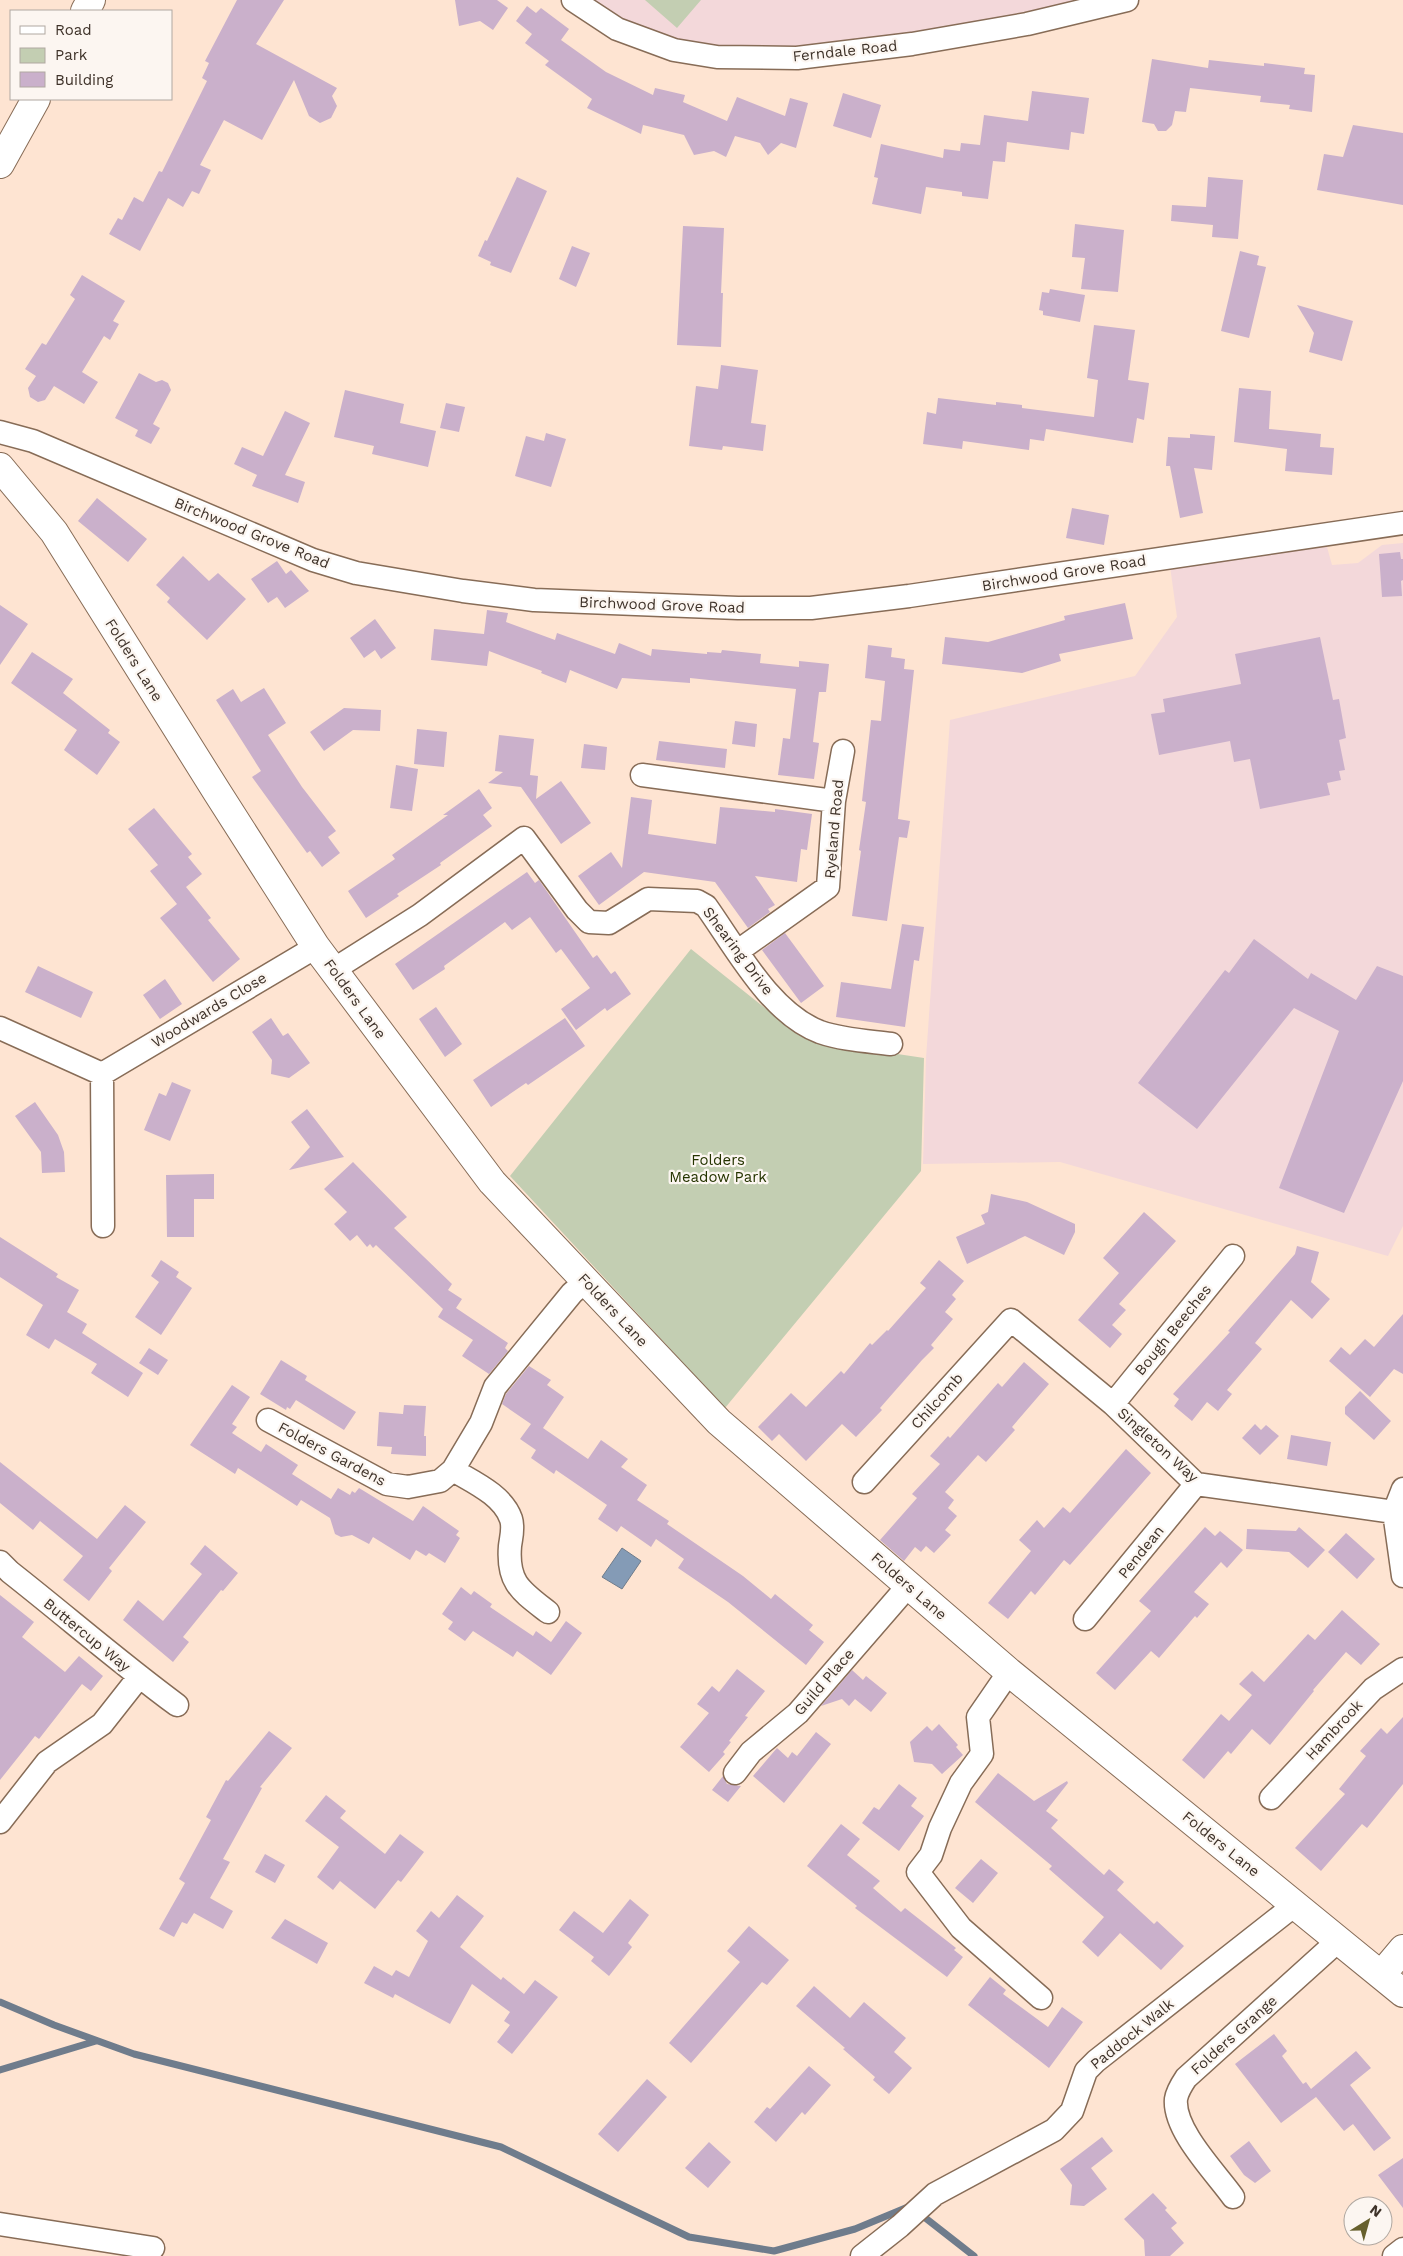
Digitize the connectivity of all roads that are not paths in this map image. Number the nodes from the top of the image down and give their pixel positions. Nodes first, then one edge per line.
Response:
1 (572, 0) edge
2 (1127, 0) edge
3 (35, 100) edge
4 (0, 164) edge
5 (0, 432) edge
6 (0, 467) edge
7 (1403, 523) edge
8 (843, 752) dead end
9 (642, 775) dead end
10 (834, 801) junction
11 (316, 947) junction
12 (738, 951) junction
13 (333, 970) junction
14 (0, 1028) edge
15 (891, 1044) dead end
16 (102, 1074) junction
17 (103, 1226) dead end
18 (1233, 1256) dead end
19 (586, 1281) junction
20 (1011, 1320) joint
21 (1113, 1404) junction
22 (268, 1420) dead end
23 (453, 1470) junction
24 (864, 1482) dead end
25 (1196, 1484) junction
26 (1403, 1489) edge
27 (1394, 1512) junction
28 (0, 1562) edge
29 (1403, 1576) edge
30 (908, 1586) junction
31 (548, 1612) dead end
32 (1085, 1619) dead end
33 (1403, 1669) edge
34 (1009, 1672) junction
35 (139, 1677) junction
36 (177, 1705) dead end
37 (735, 1773) dead end
38 (1271, 1798) dead end
39 (0, 1822) edge
40 (1296, 1904) junction
41 (1340, 1940) junction
42 (1403, 1950) edge
43 (1382, 1974) junction
44 (1403, 1993) edge
45 (1041, 1998) dead end
46 (1233, 2196) dead end
47 (0, 2224) edge
48 (154, 2248) dead end
49 (1403, 2249) edge
50 (862, 2256) edge
51 (1394, 2256) edge

1 - 2 street, Ferndale Road
3 - 4 main road
5 - 7 street, Birchwood Grove Road
6 - 11 main road, Folders Lane
8 - 10 street, Ryeland Road
9 - 10 street
10 - 12 street, Ryeland Road
11 - 13 main road, Folders Lane
11 - 16 street, Woodwards Close
12 - 13 street, Shearing Drive
12 - 15 street, Shearing Drive
13 - 19 main road, Folders Lane
14 - 16 street
16 - 17 street
18 - 21 street, Bough Beeches
19 - 23 street, Folders Gardens
19 - 30 main road, Folders Lane
20 - 21 street, Singleton Way
20 - 24 street, Chilcomb
21 - 25 street, Singleton Way
22 - 23 street, Folders Gardens
23 - 31 street
25 - 27 street, Singleton Way
25 - 32 street, Pendean
26 - 27 street
27 - 29 street
28 - 35 street, Buttercup Way
30 - 34 main road, Folders Lane
30 - 37 street, Guild Place
33 - 38 street, Hambrook
34 - 40 main road, Folders Lane
34 - 45 street
35 - 36 street, Buttercup Way
35 - 39 street
40 - 41 main road, Folders Lane
40 - 50 street, Paddock Walk
41 - 43 main road, Folders Lane
41 - 46 street, Folders Grange
42 - 43 main road
43 - 44 main road, Folders Lane
47 - 48 street
49 - 51 street

